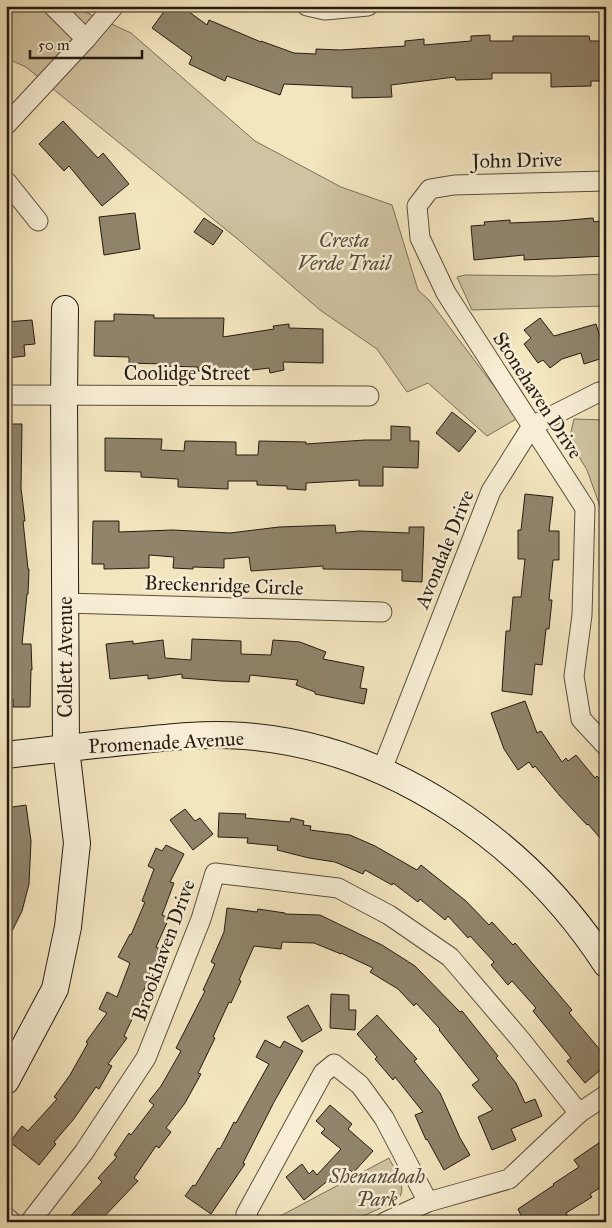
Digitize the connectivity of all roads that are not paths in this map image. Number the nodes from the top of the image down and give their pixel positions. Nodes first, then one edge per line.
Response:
1 (53, 6) edge
2 (114, 6) edge
3 (306, 6) edge
4 (368, 6) edge
5 (86, 39) junction
6 (6, 125) edge
7 (6, 181) edge
8 (606, 181) edge
9 (430, 189) joint
10 (38, 221) dead end
11 (65, 309) dead end
12 (606, 392) edge
13 (64, 394) junction
14 (6, 395) edge
15 (368, 396) dead end
16 (532, 426) junction
17 (65, 603) junction
18 (382, 612) dead end
19 (606, 746) edge
20 (66, 748) junction
21 (6, 755) edge
22 (381, 772) junction
23 (606, 964) edge
24 (6, 1081) edge
25 (606, 1095) edge
26 (579, 1113) junction
27 (428, 1202) junction
28 (6, 1217) edge
29 (12, 1222) edge
30 (30, 1222) edge
31 (250, 1222) edge
32 (385, 1222) edge

1 - 5 street
2 - 5 street
3 - 4 street
5 - 6 street
7 - 10 street
8 - 9 street, John Drive
9 - 16 street, Stonehaven Drive
11 - 13 street, Collett Avenue
12 - 16 street
13 - 14 street, Coolidge Street
13 - 15 street, Coolidge Street
13 - 17 street, Collett Avenue
16 - 19 street, Stonehaven Drive
16 - 22 street, Avondale Drive
17 - 18 street, Breckenridge Circle
17 - 20 street, Collett Avenue
20 - 21 street, Promenade Avenue
20 - 22 street, Promenade Avenue
20 - 24 street, Collett Avenue
22 - 23 street, Promenade Avenue
25 - 26 street
26 - 27 street
26 - 30 street, Brookhaven Drive
27 - 31 street
27 - 32 street
28 - 29 street

